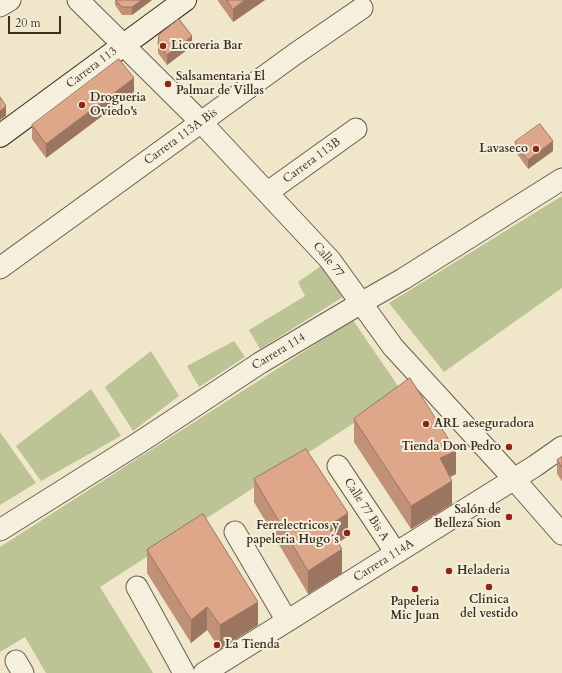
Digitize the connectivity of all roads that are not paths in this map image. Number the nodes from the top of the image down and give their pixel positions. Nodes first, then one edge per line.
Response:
1 (10, 0) edge
2 (78, 0) edge
3 (185, 0) edge
4 (0, 6) edge
5 (362, 8) dead end
6 (123, 45) junction
7 (201, 122) junction
8 (356, 129) dead end
9 (0, 136) edge
10 (562, 179) edge
11 (268, 192) junction
12 (0, 268) edge
13 (361, 302) junction
14 (562, 447) edge
15 (338, 466) dead end
16 (514, 479) junction
17 (0, 530) edge
18 (235, 532) dead end
19 (562, 534) edge
20 (396, 553) junction
21 (137, 587) dead end
22 (287, 621) junction
23 (184, 673) edge
24 (204, 673) edge

1 - 4 street
2 - 6 street, Calle 77
3 - 6 street, Carrera 113
5 - 7 street, Carrera 113A Bis
6 - 7 street, Calle 77
6 - 9 street, Carrera 113
7 - 11 street, Calle 77
7 - 12 street, Carrera 113A Bis
8 - 11 street, Carrera 113B
10 - 13 street, Carrera 114
11 - 13 street, Calle 77
13 - 16 street, Calle 77
13 - 17 street, Carrera 114
14 - 16 street, Carrera 114A
15 - 20 street, Calle 77 Bis A
16 - 19 street, Calle 77
16 - 20 street, Carrera 114A
18 - 22 street
20 - 22 street, Carrera 114A
21 - 23 street
22 - 24 street, Carrera 114A

